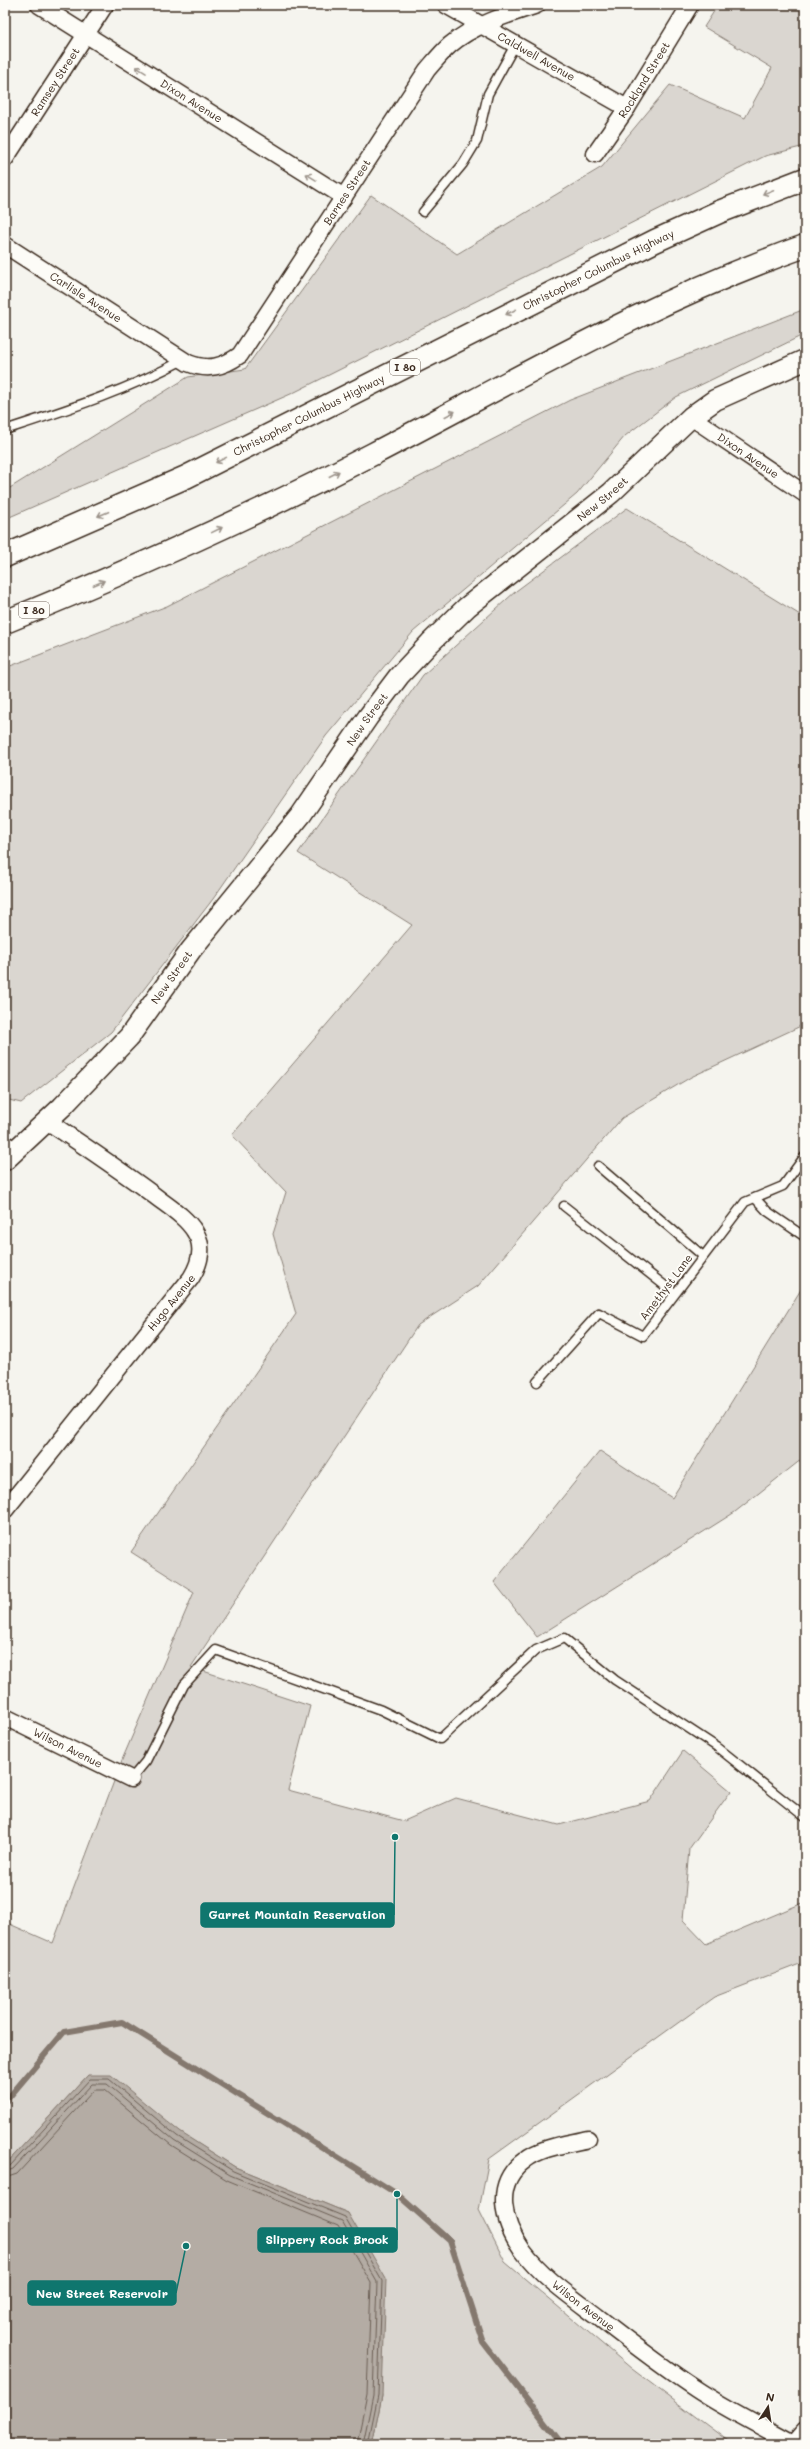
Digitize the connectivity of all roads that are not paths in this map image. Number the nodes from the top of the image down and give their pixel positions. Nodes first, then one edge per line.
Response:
1 (39, 5) edge
2 (105, 5) edge
3 (446, 5) edge
4 (537, 5) edge
5 (690, 5) edge
6 (482, 26) junction
7 (85, 35) junction
8 (515, 45) junction
9 (627, 108) junction
10 (595, 154) dead end
11 (5, 159) edge
12 (805, 179) edge
13 (344, 197) junction
14 (423, 212) dead end
15 (5, 245) edge
16 (805, 246) edge
17 (167, 349) joint
18 (183, 360) junction
19 (805, 360) edge
20 (691, 417) junction
21 (5, 430) edge
22 (805, 494) edge
23 (5, 556) edge
24 (5, 622) edge
25 (47, 1121) junction
26 (9, 1149) edge
27 (805, 1156) edge
28 (598, 1166) dead end
29 (755, 1198) junction
30 (564, 1206) dead end
31 (805, 1237) edge
32 (703, 1256) junction
33 (674, 1294) junction
34 (537, 1382) dead end
35 (5, 1510) edge
36 (5, 1717) edge
37 (131, 1779) joint
38 (805, 1817) edge
39 (588, 2139) dead end
40 (805, 2431) edge
41 (793, 2444) edge

1 - 7 street, Dixon Avenue
2 - 7 street, Ramsey Street
3 - 6 street, Caldwell Avenue
4 - 6 street, Barnes Street
5 - 9 street, Rockland Street
6 - 8 street, Caldwell Avenue
6 - 13 street, Barnes Street
7 - 11 street, Ramsey Street
13 -> 7 street, Dixon Avenue
8 - 9 street, Caldwell Avenue
8 - 14 lane
9 - 10 street, Rockland Street
12 -> 23 highway, Christopher Columbus Highway / I 80
13 - 18 street, Barnes Street
15 - 17 street, Carlisle Avenue
24 -> 16 highway, I 80
17 - 18 street, Barnes Street
18 - 21 lane
19 - 20 street, New Street
20 - 22 street, Dixon Avenue
20 - 25 street, New Street
25 - 26 street, New Street
25 - 35 street, Hugo Avenue
27 - 29 lane, Amethyst Lane
28 - 32 lane
29 - 31 lane
29 - 32 lane, Amethyst Lane
30 - 33 lane
32 - 33 lane, Amethyst Lane
33 - 34 lane, Amethyst Lane
36 - 37 street, Wilson Avenue
37 - 38 lane
39 - 41 street, Wilson Avenue
40 - 41 street

